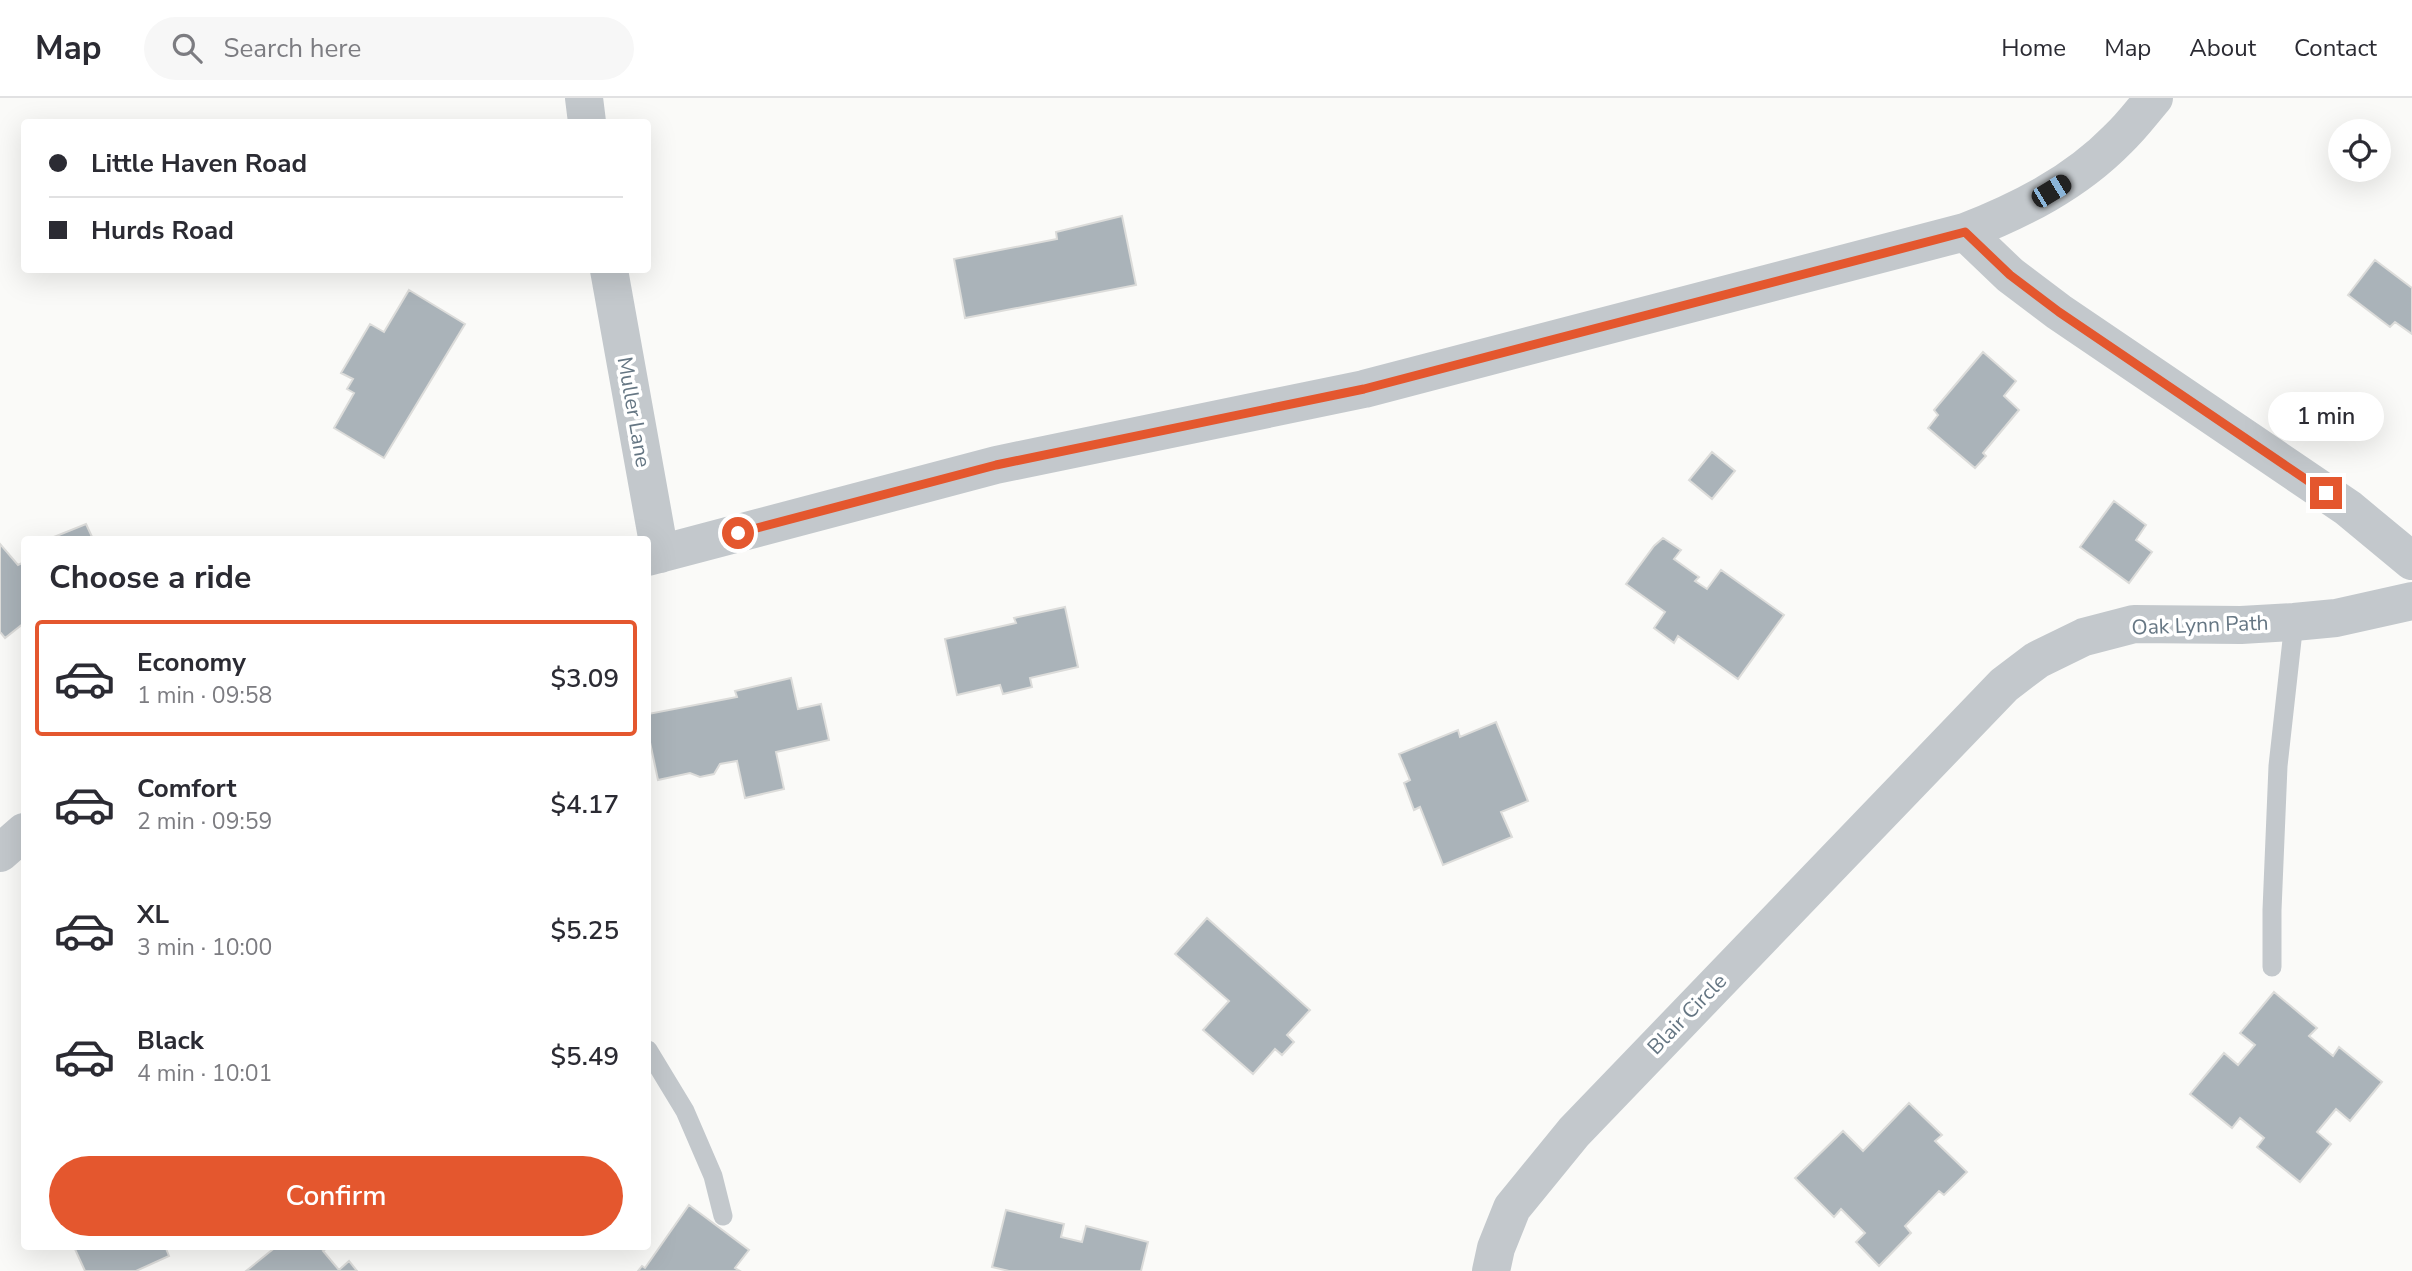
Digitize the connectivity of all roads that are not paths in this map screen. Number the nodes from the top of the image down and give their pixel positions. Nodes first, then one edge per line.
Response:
1 (583, 98) edge
2 (2154, 98) edge
3 (586, 119) edge
4 (1965, 232) junction
5 (609, 273) edge
6 (651, 536) edge
7 (651, 537) edge
8 (654, 556) edge
9 (2412, 561) edge
10 (2412, 601) edge
11 (2294, 622) junction
12 (1914, 778) joint
13 (21, 835) edge
14 (0, 853) edge
15 (2272, 967) dead end
16 (651, 1055) edge
17 (723, 1216) dead end
18 (1492, 1271) edge

1 - 3 street
2 - 4 street
4 - 8 street
4 - 9 street
5 - 6 street, Muller Lane
7 - 8 street, Muller Lane
10 - 11 street, Oak Lynn Path
11 - 12 street, Oak Lynn Path
11 - 15 lane
12 - 18 street, Blair Circle
13 - 14 street
16 - 17 lane

